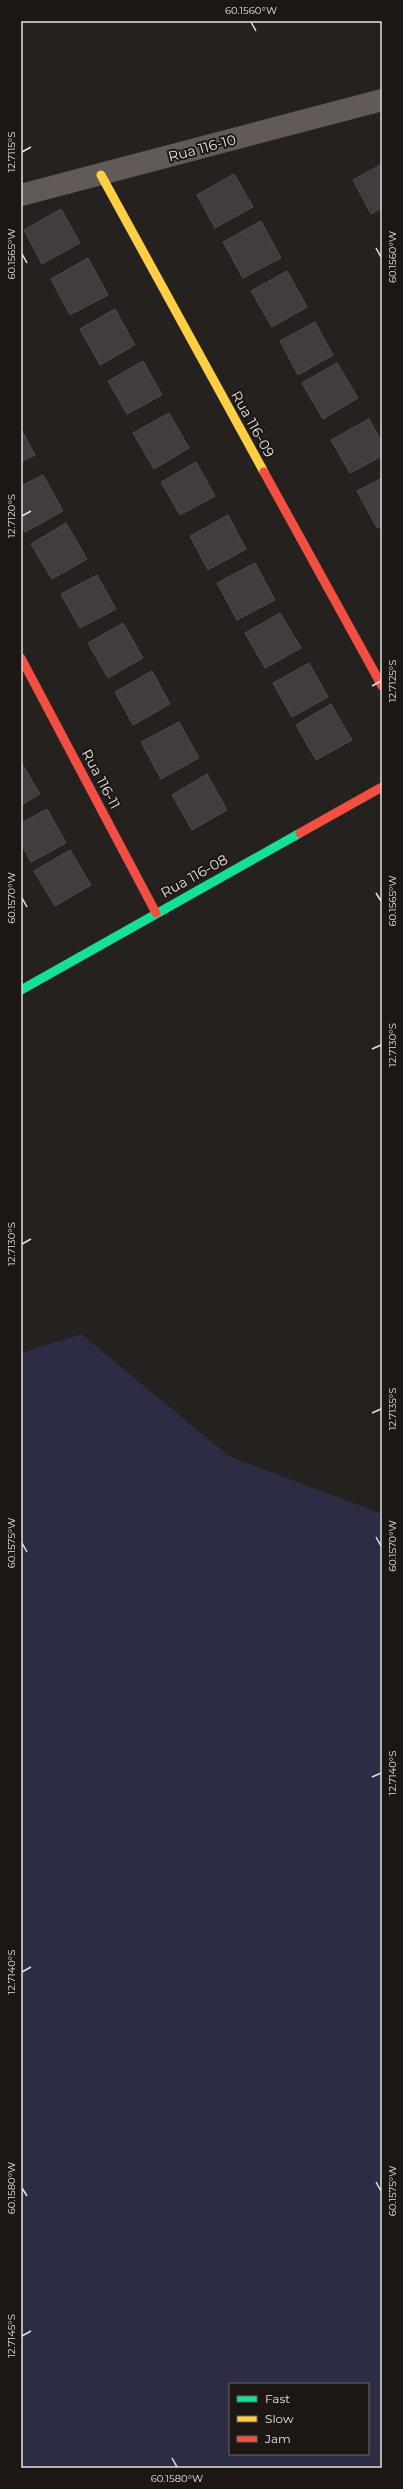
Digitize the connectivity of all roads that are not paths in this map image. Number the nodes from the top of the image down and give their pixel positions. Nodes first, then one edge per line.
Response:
1 (382, 100) edge
2 (101, 175) junction
3 (21, 195) edge
4 (21, 658) edge
5 (382, 686) edge
6 (382, 787) edge
7 (156, 913) junction
8 (21, 990) edge

1 - 2 street, Rua 116-10
2 - 3 street, Rua 116-10
2 - 5 street, Rua 116-09
4 - 7 street, Rua 116-11
6 - 7 street, Rua 116-08
7 - 8 street, Rua 116-08

